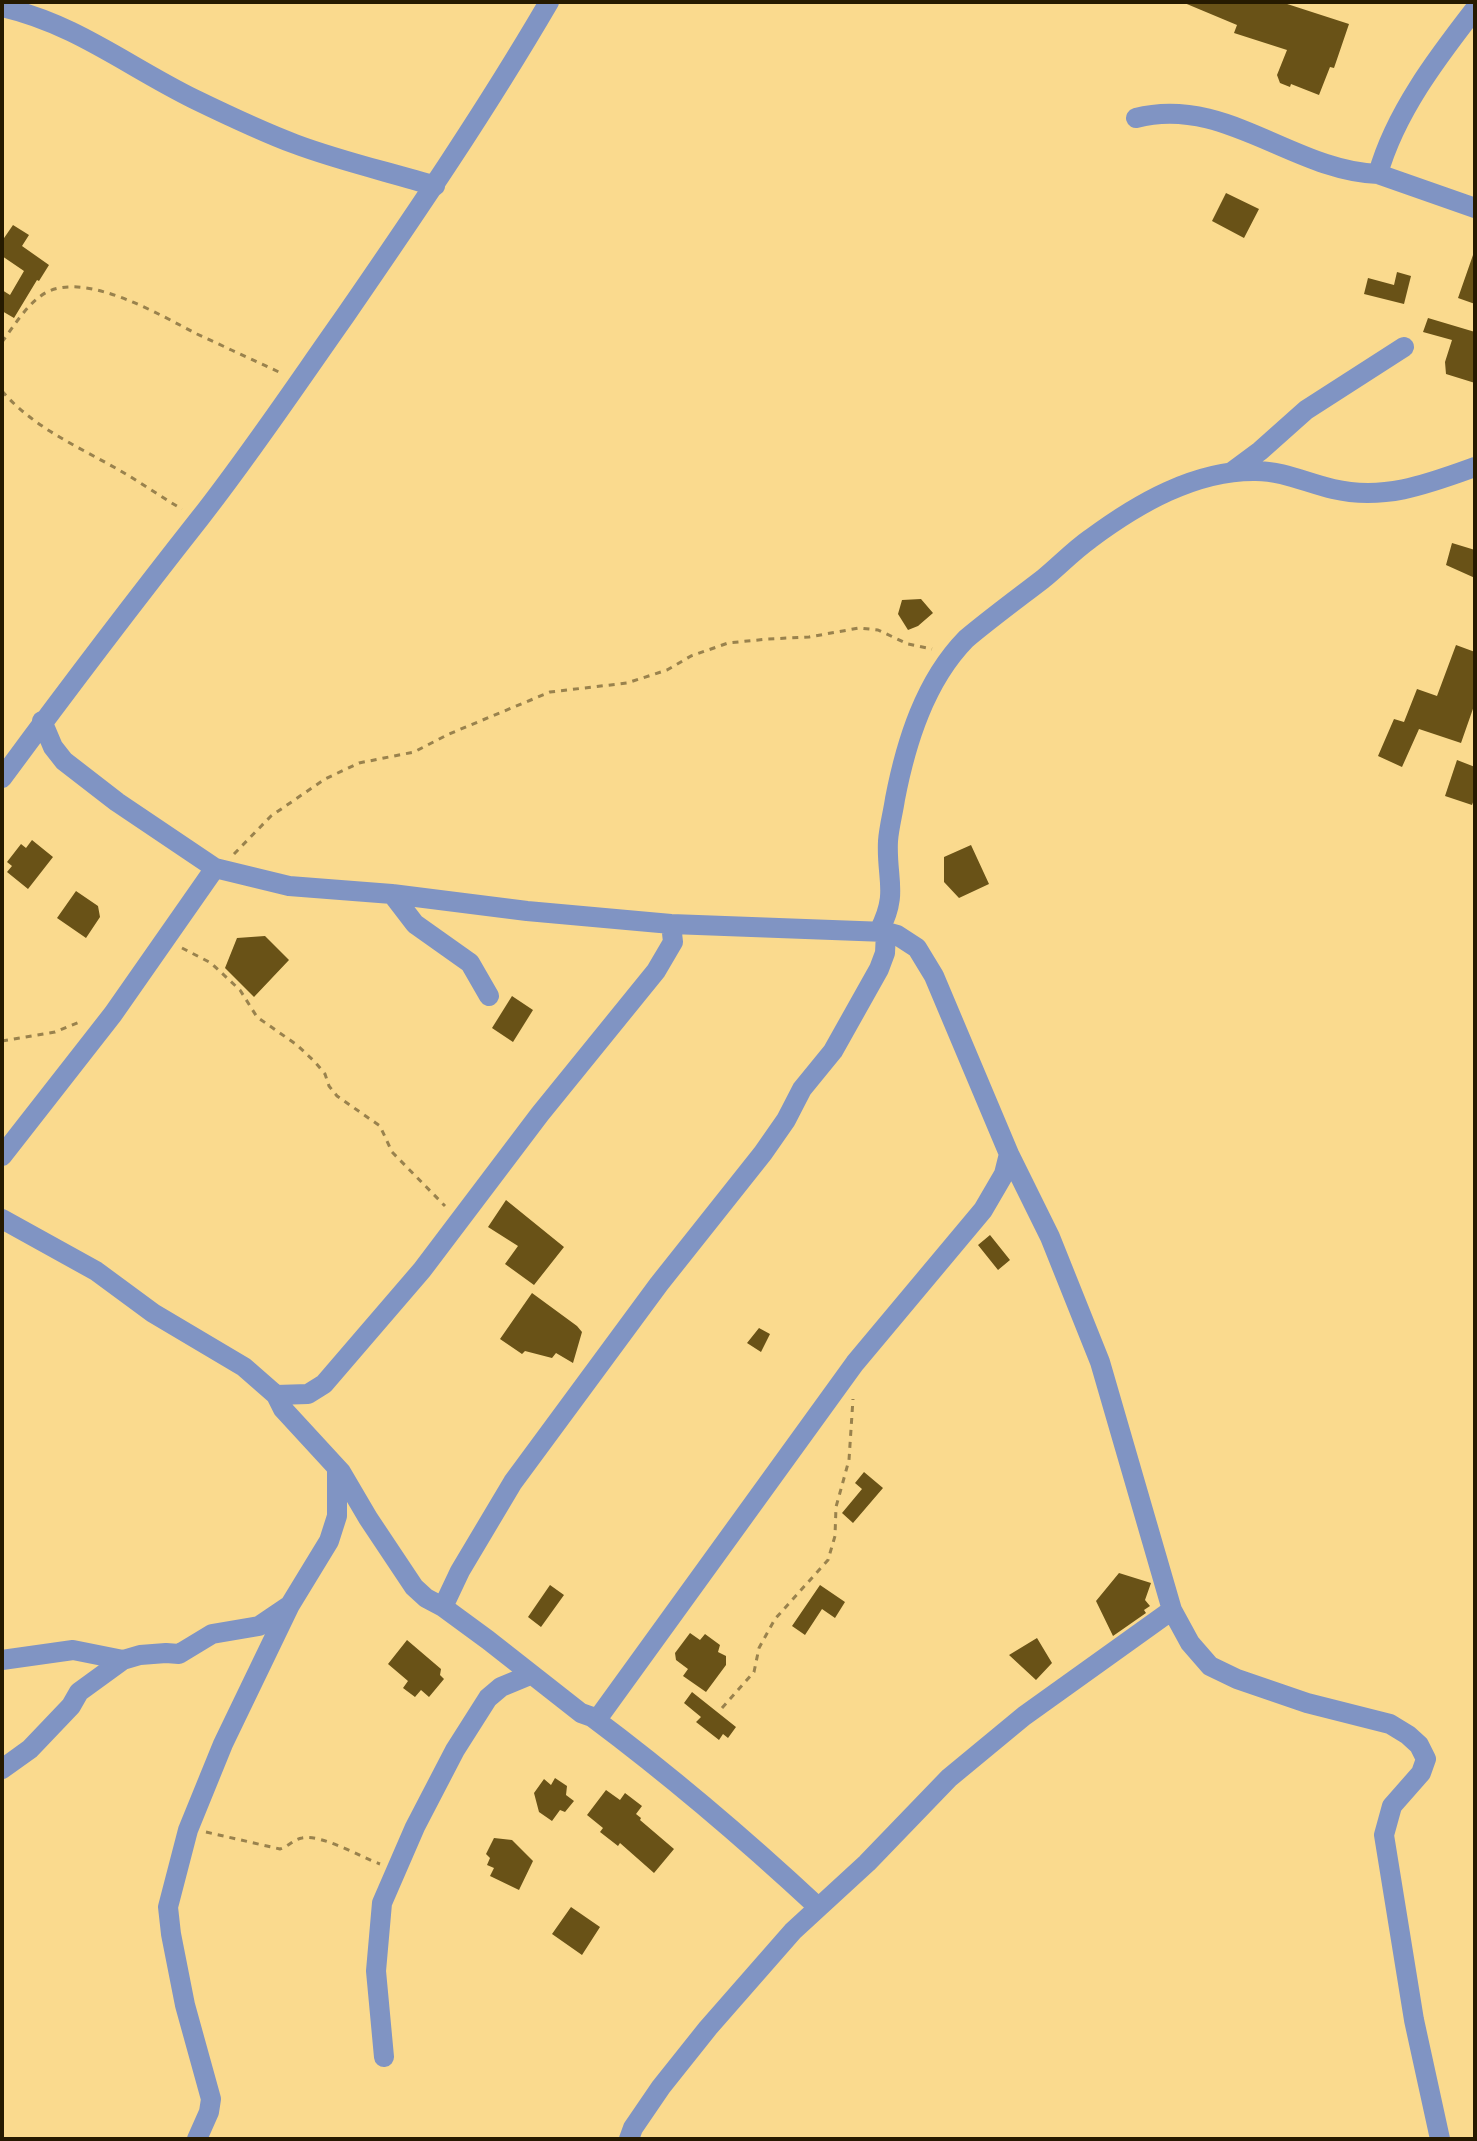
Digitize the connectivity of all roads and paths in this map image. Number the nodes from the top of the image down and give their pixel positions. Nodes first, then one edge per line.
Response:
1 (549, 2) edge
2 (2, 7) edge
3 (1475, 9) edge
4 (1136, 118) dead end
5 (1378, 174) junction
6 (435, 186) junction
7 (1475, 208) edge
8 (2, 342) edge
9 (1404, 347) dead end
10 (299, 382) junction
11 (2, 391) edge
12 (1475, 467) edge
13 (1233, 471) junction
14 (199, 520) junction
15 (951, 654) junction
16 (42, 721) junction
17 (2, 778) edge
18 (221, 870) junction
19 (392, 894) junction
20 (671, 924) junction
21 (883, 931) junction
22 (165, 940) junction
23 (489, 996) dead end
24 (113, 1014) junction
25 (2, 1041) edge
26 (1009, 1154) junction
27 (2, 1156) edge
28 (2, 1219) edge
29 (460, 1219) junction
30 (855, 1363) junction
31 (276, 1395) junction
32 (336, 1466) junction
33 (290, 1605) junction
34 (443, 1607) junction
35 (1172, 1610) junction
36 (2, 1660) edge
37 (123, 1660) junction
38 (530, 1675) junction
39 (722, 1708) dead end
40 (592, 1717) junction
41 (2, 1769) edge
42 (188, 1830) junction
43 (395, 1871) junction
44 (818, 1907) junction
45 (384, 2057) dead end
46 (197, 2139) edge
47 (629, 2139) edge
48 (1440, 2139) edge

1 - 6 street
2 - 6 street
3 - 5 street
4 - 5 street
5 - 7 street
6 - 10 street
8 - 10 path
9 - 13 street
10 - 14 street
11 - 14 path
12 - 13 street
13 - 15 street
14 - 16 street
15 - 18 path
15 - 21 street
16 - 17 street
16 - 18 street
18 - 19 street
18 - 22 street
19 - 20 street
19 - 23 street
20 - 21 street
20 - 29 street
21 - 26 street
21 - 34 street
22 - 24 street
22 - 29 path
24 - 25 path
24 - 27 street
26 - 30 street
26 - 35 street
28 - 31 street
29 - 31 street
30 - 39 path
30 - 40 street
31 - 32 street
32 - 33 street
32 - 34 street
33 - 37 street
33 - 42 street
34 - 38 street
35 - 44 street
35 - 48 street
36 - 37 street
37 - 41 street
38 - 40 street
38 - 43 street
40 - 44 street
42 - 43 path
42 - 46 street
43 - 45 street
44 - 47 street

